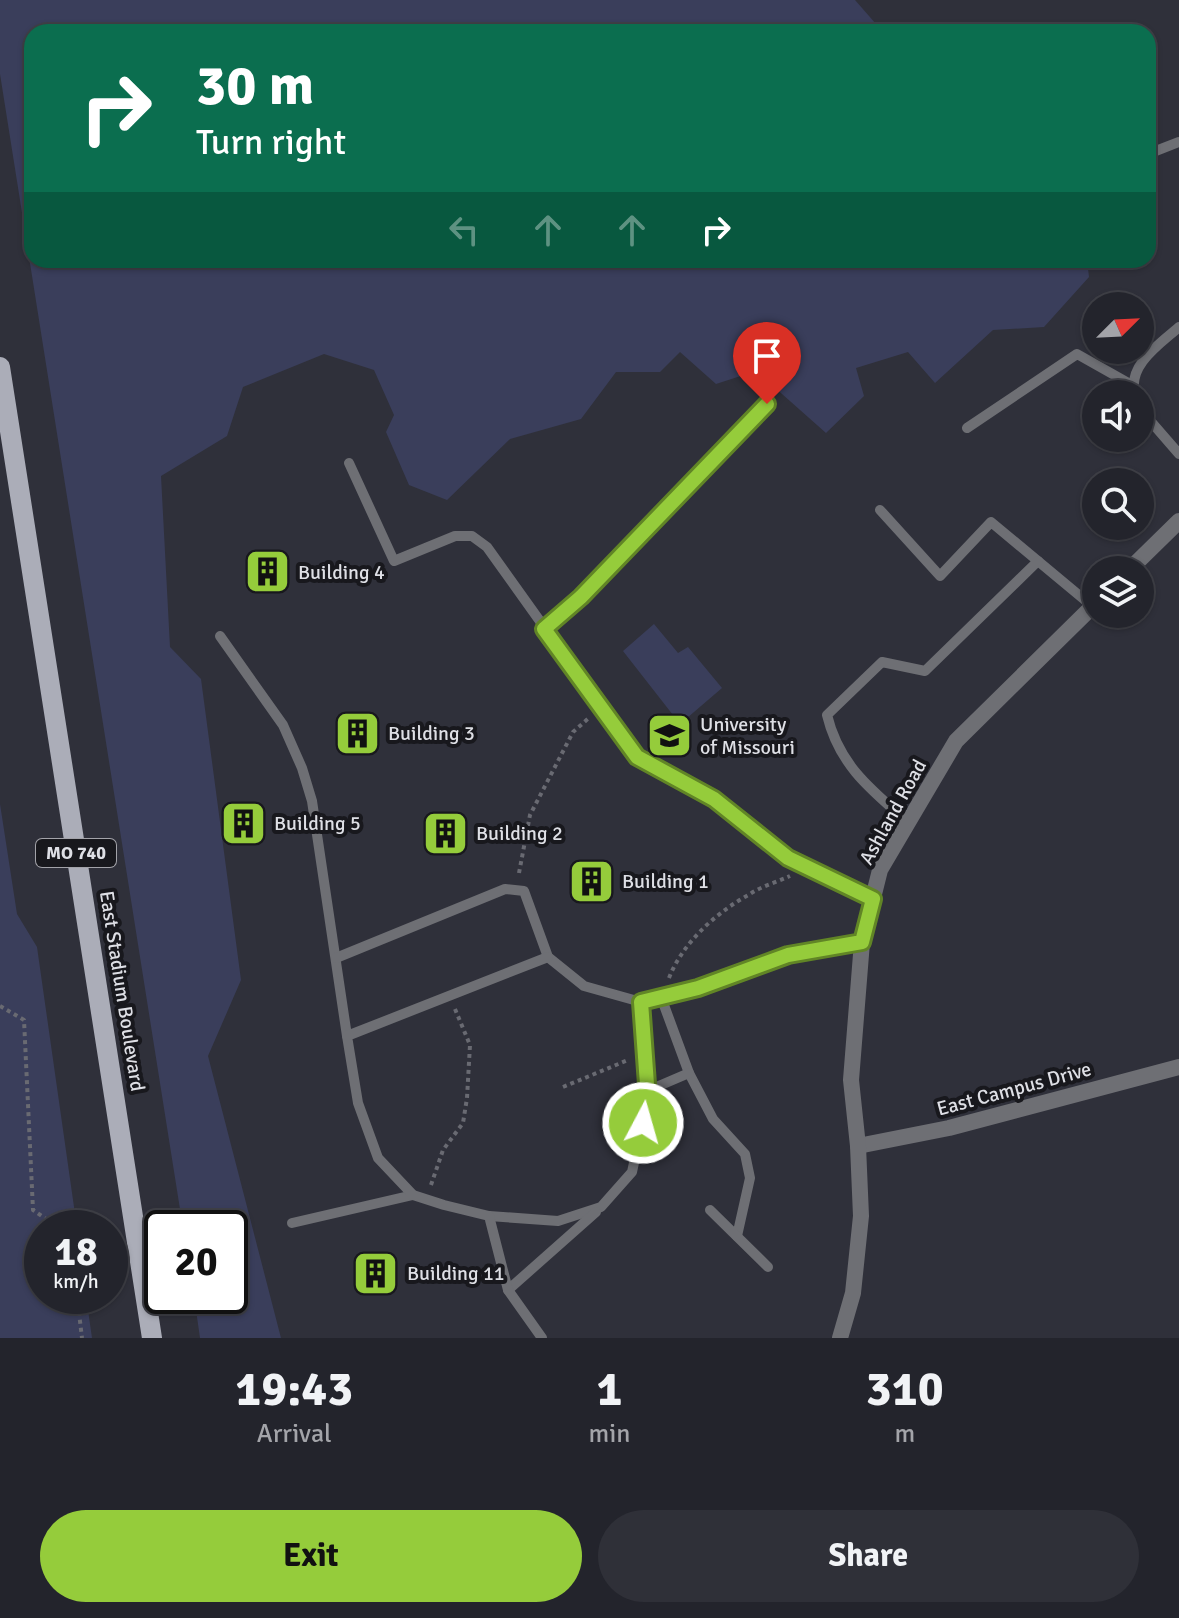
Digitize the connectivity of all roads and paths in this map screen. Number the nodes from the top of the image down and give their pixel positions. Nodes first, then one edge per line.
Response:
1 (1179, 142) edge
2 (1156, 151) edge
3 (1179, 327) edge
4 (0, 367) edge
5 (1119, 380) edge
6 (1136, 380) edge
7 (767, 404) dead end
8 (1154, 425) edge
9 (967, 428) dead end
10 (1179, 454) edge
11 (349, 463) dead end
12 (880, 510) dead end
13 (1179, 521) edge
14 (1143, 556) edge
15 (1038, 561) junction
16 (1082, 595) edge
17 (1082, 616) edge
18 (544, 629) junction
19 (220, 636) dead end
20 (600, 707) junction
21 (908, 822) junction
22 (810, 868) junction
23 (517, 890) junction
24 (873, 899) junction
25 (862, 942) junction
26 (548, 957) junction
27 (336, 958) junction
28 (449, 996) junction
29 (663, 996) junction
30 (641, 1002) junction
31 (0, 1006) edge
32 (347, 1036) junction
33 (645, 1053) junction
34 (1179, 1067) edge
35 (689, 1073) junction
36 (563, 1087) dead end
37 (647, 1091) junction
38 (858, 1146) junction
39 (413, 1195) junction
40 (426, 1199) junction
41 (601, 1207) junction
42 (33, 1210) edge
43 (710, 1210) dead end
44 (489, 1216) junction
45 (292, 1223) dead end
46 (737, 1236) junction
47 (768, 1267) dead end
48 (508, 1290) junction
49 (79, 1314) edge
50 (539, 1337) edge
51 (82, 1338) edge
52 (152, 1338) edge
53 (840, 1338) edge

1 - 2 lane
3 - 6 lane
4 - 52 main road, East Stadium Boulevard / MO 740
5 - 9 lane
7 - 18 lane
8 - 10 lane
11 - 18 lane
12 - 15 lane
13 - 14 street
15 - 16 lane
15 - 21 lane
17 - 21 street, Ashland Road
18 - 20 lane
19 - 27 lane
20 - 22 lane
20 - 23 path
21 - 24 street, Ashland Road
22 - 24 lane
22 - 29 path
23 - 26 lane
23 - 27 lane
24 - 25 street, Ashland Road
25 - 29 lane
25 - 38 street, Ashland Road
26 - 28 lane
26 - 30 lane
27 - 32 lane
28 - 32 lane
28 - 40 path
29 - 30 lane
29 - 35 lane
30 - 33 lane
31 - 42 path
32 - 39 lane
33 - 36 path
33 - 37 lane
34 - 38 street, East Campus Drive
35 - 37 lane
35 - 46 lane
37 - 41 lane
38 - 53 street, Ashland Road
39 - 40 lane
39 - 45 lane
40 - 44 lane
41 - 44 lane
41 - 48 lane
43 - 46 lane
44 - 48 lane
46 - 47 lane
48 - 50 lane
49 - 51 path

